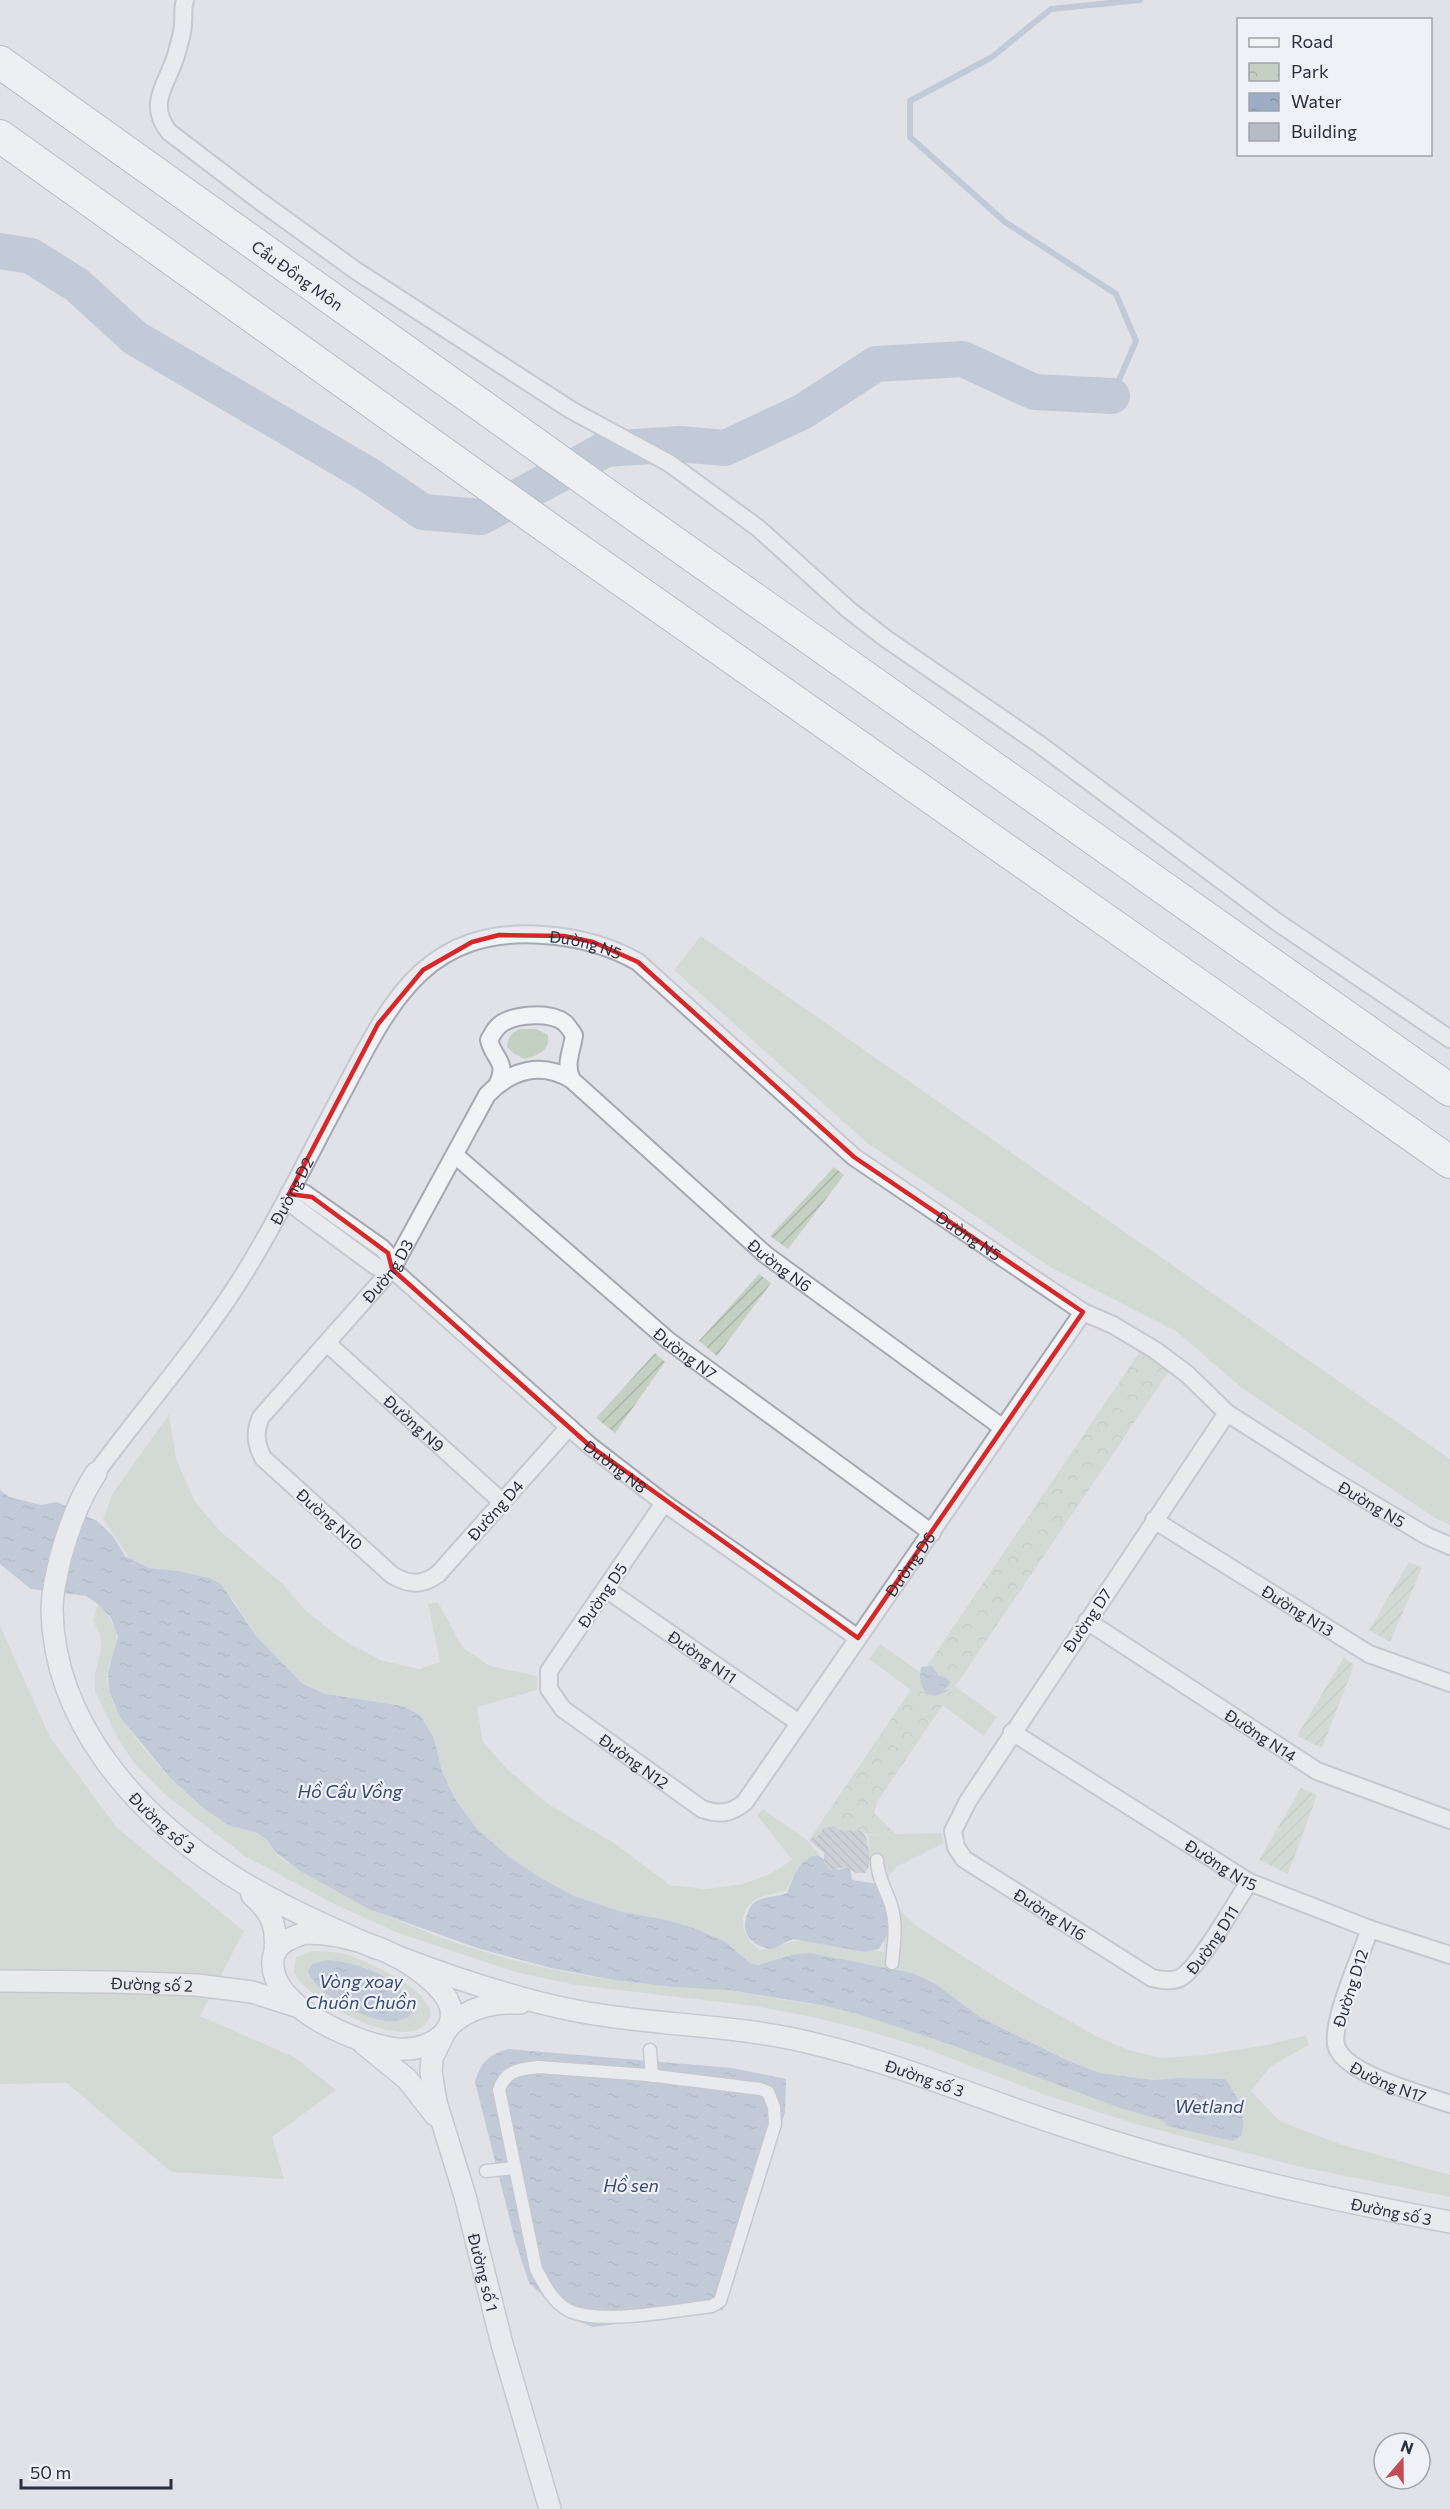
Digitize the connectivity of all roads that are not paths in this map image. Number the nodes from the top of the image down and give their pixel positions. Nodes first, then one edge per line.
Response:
1 (184, 0) edge
2 (0, 62) edge
3 (0, 136) edge
4 (499, 935) joint
5 (1450, 1039) edge
6 (572, 1080) junction
7 (498, 1083) junction
8 (1450, 1090) edge
9 (455, 1155) junction
10 (1450, 1162) edge
11 (290, 1194) junction
12 (392, 1269) junction
13 (1083, 1312) junction
14 (328, 1344) junction
15 (1227, 1413) junction
16 (569, 1427) junction
17 (1003, 1428) junction
18 (257, 1440) joint
19 (96, 1473) joint
20 (502, 1502) junction
21 (664, 1503) junction
22 (1154, 1520) junction
23 (932, 1533) junction
24 (1450, 1546) edge
25 (416, 1584) joint
26 (606, 1589) junction
27 (1087, 1621) junction
28 (858, 1638) junction
29 (1450, 1683) edge
30 (549, 1689) joint
31 (799, 1723) junction
32 (1012, 1732) junction
33 (731, 1811) joint
34 (1450, 1820) edge
35 (953, 1831) joint
36 (877, 1860) dead end
37 (224, 1871) junction
38 (1249, 1882) junction
39 (1370, 1929) junction
40 (385, 1951) junction
41 (276, 1952) junction
42 (1450, 1955) edge
43 (892, 1963) dead end
44 (0, 1981) edge
45 (1164, 1981) joint
46 (299, 2007) junction
47 (577, 2011) junction
48 (446, 2031) junction
49 (354, 2037) junction
50 (1336, 2047) joint
51 (650, 2050) dead end
52 (652, 2076) junction
53 (1450, 2104) edge
54 (445, 2132) junction
55 (515, 2168) junction
56 (486, 2171) dead end
57 (1450, 2222) edge
58 (550, 2509) edge

1 - 5 street
2 - 8 highway, Cầu Đồng Môn
3 - 10 highway
4 - 11 street, Đường D2
4 - 13 street, Đường N5
6 - 7 street, Đường N6
6 - 7 street
6 - 17 street, Đường N6
7 - 9 street, Đường D3
9 - 12 street, Đường D3
9 - 23 street, Đường N7
11 - 12 street, Đường N8
11 - 19 street, Đường D2
12 - 14 street, Đường D3
12 - 16 street, Đường N8
13 - 15 street, Đường N5
13 - 17 street, Đường D6
14 - 18 street, Đường D3
14 - 20 street, Đường N9
15 - 22 street, Đường D7
15 - 24 street, Đường N5
16 - 20 street, Đường D4
16 - 21 street, Đường N8
17 - 23 street, Đường D6
18 - 25 street, Đường N10
19 - 37 street, Đường số 3
20 - 25 street, Đường D4
21 - 26 street, Đường D5
21 - 28 street, Đường N8
22 - 27 street, Đường D7
22 - 29 street, Đường N13
23 - 28 street, Đường D6
26 - 30 street, Đường D5
26 - 31 street, Đường N11
27 - 32 street, Đường D7
27 - 34 street, Đường N14
28 - 31 street, Đường D6
30 - 33 street, Đường N12
31 - 33 street, Đường D6
32 - 35 street, Đường D7
32 - 38 street, Đường N15
35 - 45 street, Đường N16
36 - 43 street
37 - 40 street, Đường số 3
37 - 41 street
38 - 39 street, Đường N15
38 - 45 street, Đường D11
39 - 42 street, Đường N15
39 - 50 street, Đường D12
40 - 41 street
40 - 47 street, Đường số 3
40 - 48 street
41 - 46 street
44 - 46 street, Đường số 2
46 - 49 street
47 - 48 street
47 - 57 street, Đường số 3
48 - 49 street
48 - 54 street, Đường số 1
49 - 54 street
50 - 53 street, Đường N17
51 - 52 street
52 - 55 street
52 - 55 street
54 - 58 street, Đường số 1
55 - 56 street

